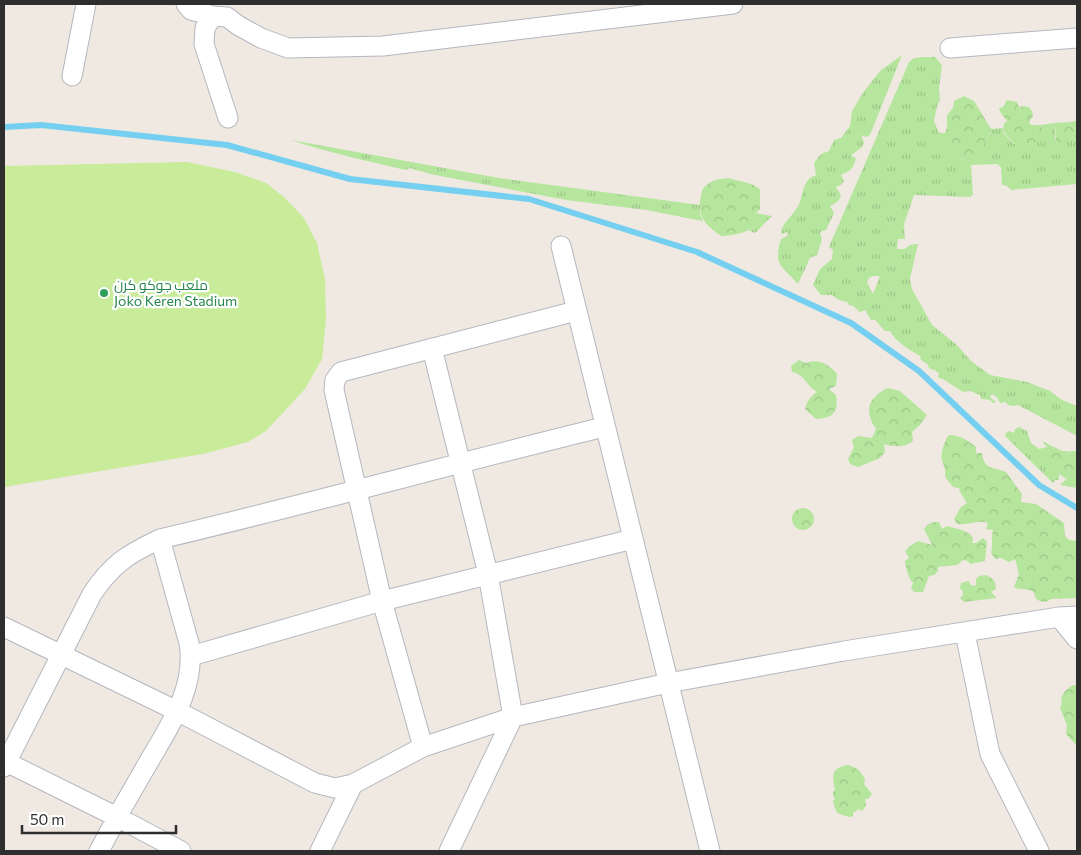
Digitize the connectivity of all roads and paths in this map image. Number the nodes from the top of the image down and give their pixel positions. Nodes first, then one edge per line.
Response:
1 (86, 4) edge
2 (186, 4) edge
3 (733, 4) edge
4 (213, 16) junction
5 (1077, 38) edge
6 (950, 48) dead end
7 (72, 76) dead end
8 (228, 118) dead end
9 (561, 246) dead end
10 (576, 311) junction
11 (432, 348) junction
12 (604, 427) junction
13 (460, 462) junction
14 (356, 491) junction
15 (633, 539) junction
16 (160, 540) junction
17 (488, 574) junction
18 (382, 601) junction
19 (1068, 616) edge
20 (4, 626) edge
21 (965, 633) junction
22 (1077, 639) edge
23 (60, 654) junction
24 (191, 656) junction
25 (668, 683) junction
26 (177, 711) junction
27 (513, 717) junction
28 (423, 747) junction
29 (5, 764) edge
30 (353, 784) junction
31 (117, 817) junction
32 (99, 851) edge
33 (181, 851) edge
34 (320, 851) edge
35 (449, 851) edge
36 (710, 851) edge
37 (1039, 851) edge

1 - 7 street
2 - 4 street
3 - 4 street
4 - 8 street
5 - 6 street
9 - 10 street
10 - 11 street
10 - 12 street
11 - 13 street
11 - 14 street
12 - 13 street
12 - 15 street
13 - 14 street
13 - 17 street
14 - 16 street
14 - 18 street
15 - 17 street
15 - 25 street
16 - 23 street
16 - 24 street
17 - 18 street
17 - 27 street
18 - 24 street
18 - 28 street
19 - 21 street
19 - 22 street
20 - 23 street
21 - 25 street
21 - 37 street
23 - 26 street
23 - 29 street
24 - 26 street
25 - 27 street
25 - 36 street
26 - 30 street
26 - 31 street
27 - 28 street
27 - 35 street
28 - 30 street
29 - 31 street
30 - 34 street
31 - 32 street
31 - 33 street

